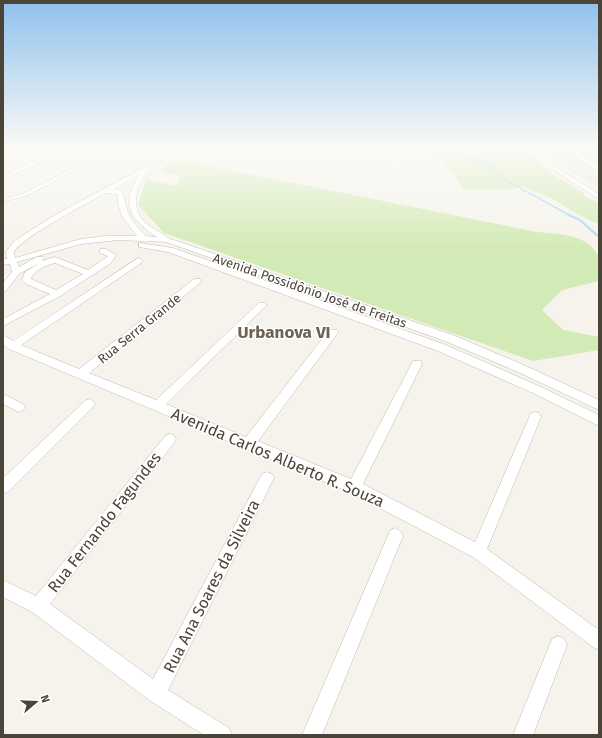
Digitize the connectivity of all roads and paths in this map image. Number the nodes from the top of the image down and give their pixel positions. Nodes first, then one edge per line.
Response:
1 (48, 182) edge
2 (111, 182) edge
3 (119, 182) edge
4 (137, 182) edge
5 (576, 182) edge
6 (584, 182) edge
7 (103, 191) junction
8 (599, 192) edge
9 (599, 197) edge
10 (4, 200) edge
11 (134, 229) junction
12 (124, 237) junction
13 (143, 238) junction
14 (167, 240) junction
15 (156, 247) junction
16 (3, 249) edge
17 (103, 251) dead end
18 (8, 259) edge
19 (138, 261) dead end
20 (16, 272) junction
21 (89, 273) junction
22 (197, 281) dead end
23 (3, 289) edge
24 (57, 294) junction
25 (262, 305) dead end
26 (3, 323) edge
27 (333, 332) dead end
28 (8, 342) edge
29 (417, 364) dead end
30 (80, 374) junction
31 (3, 399) edge
32 (90, 404) dead end
33 (158, 405) junction
34 (599, 405) edge
35 (19, 406) dead end
36 (535, 417) dead end
37 (599, 421) edge
38 (170, 438) dead end
39 (249, 443) junction
40 (267, 478) dead end
41 (3, 487) edge
42 (354, 487) junction
43 (395, 536) dead end
44 (478, 552) junction
45 (3, 588) edge
46 (38, 606) junction
47 (599, 641) edge
48 (558, 645) dead end
49 (156, 693) junction
50 (221, 735) edge
51 (312, 735) edge
52 (523, 735) edge

1 - 10 street
2 - 16 street
3 - 7 street
4 - 14 street
5 - 9 street
6 - 8 street
7 - 11 street
7 - 18 street
11 - 12 street
11 - 13 street
12 - 13 street, Avenida Possidônio José de Freitas
12 - 18 street, Avenida Possidônio José de Freitas
13 - 14 street, Avenida Possidônio José de Freitas
13 - 15 street
14 - 34 street, Avenida Possidônio José de Freitas
15 - 20 street, Avenida Possidônio José de Freitas
15 - 37 street, Avenida Possidônio José de Freitas
17 - 21 street
18 - 20 street
19 - 28 street
20 - 23 street
21 - 24 street
21 - 24 street
22 - 30 street, Rua Serra Grande
24 - 26 street
25 - 33 street
27 - 39 street
28 - 30 street, Avenida Carlos Alberto R. Souza
29 - 42 street
30 - 33 street, Avenida Carlos Alberto R. Souza
31 - 35 street
32 - 41 street
33 - 39 street, Avenida Carlos Alberto R. Souza
36 - 44 street
38 - 46 street, Rua Fernando Fagundes
39 - 42 street, Avenida Carlos Alberto R. Souza
40 - 49 street, Rua Ana Soares da Silveira
42 - 44 street, Avenida Carlos Alberto R. Souza
43 - 51 street
44 - 47 street, Avenida Carlos Alberto R. Souza
45 - 46 street
46 - 49 street
48 - 52 street
49 - 50 street

